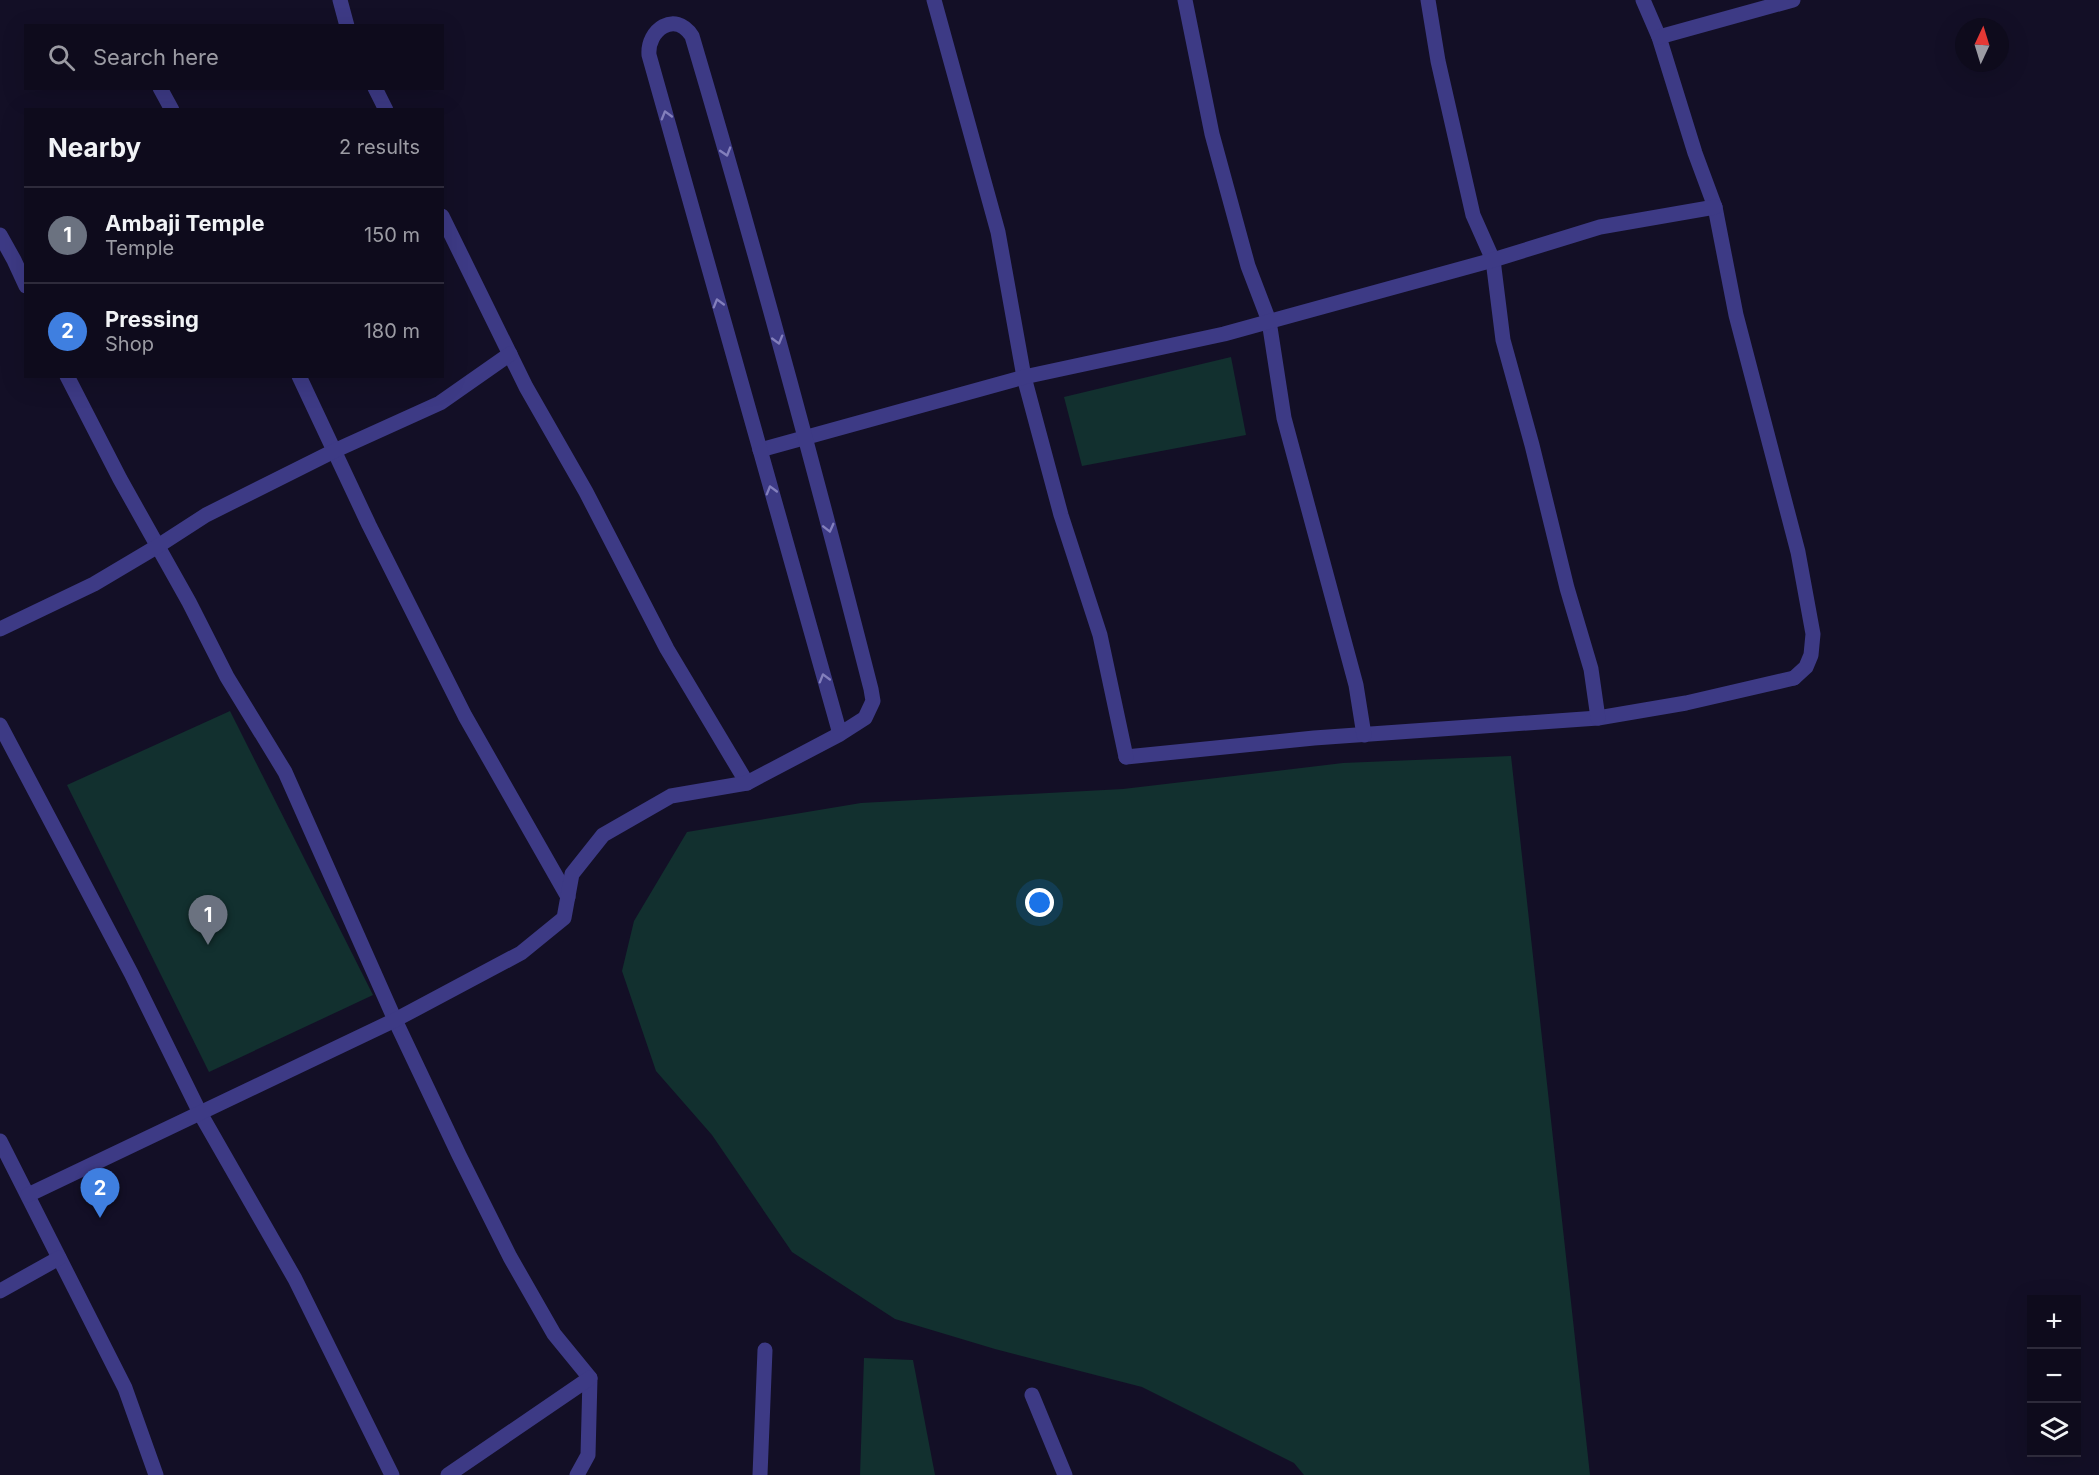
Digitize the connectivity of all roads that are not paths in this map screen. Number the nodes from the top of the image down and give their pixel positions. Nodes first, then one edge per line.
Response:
1 (340, 0) edge
2 (934, 0) edge
3 (1185, 0) edge
4 (1428, 0) edge
5 (1643, 0) edge
6 (1793, 0) edge
7 (346, 24) edge
8 (1659, 37) junction
9 (161, 90) edge
10 (376, 90) edge
11 (171, 108) edge
12 (385, 108) edge
13 (1715, 207) junction
14 (444, 220) edge
15 (0, 235) edge
16 (1493, 260) junction
17 (24, 282) edge
18 (1269, 321) junction
19 (510, 354) junction
20 (1024, 377) junction
21 (68, 378) edge
22 (300, 378) edge
23 (806, 437) junction
24 (760, 450) junction
25 (334, 451) junction
26 (158, 546) junction
27 (0, 629) edge
28 (1598, 718) junction
29 (0, 725) edge
30 (840, 735) junction
31 (1364, 735) junction
32 (747, 783) junction
33 (568, 897) junction
34 (395, 1020) junction
35 (200, 1113) junction
36 (0, 1141) edge
37 (28, 1195) junction
38 (59, 1258) junction
39 (0, 1291) edge
40 (765, 1350) dead end
41 (590, 1378) junction
42 (1032, 1395) dead end
43 (156, 1475) edge
44 (392, 1475) edge
45 (448, 1475) edge
46 (577, 1475) edge
47 (760, 1475) edge
48 (1065, 1475) edge

1 - 7 street
2 - 20 street
3 - 18 street
4 - 16 street
5 - 8 street
6 - 8 street
8 - 13 street
9 - 11 street
10 - 12 street
13 - 16 street
13 - 28 street
14 - 19 street
15 - 17 street
16 - 18 street
16 - 28 street
18 - 20 street
18 - 31 street
19 - 25 street
19 - 32 street
20 - 23 street
20 - 31 street
21 - 26 street
22 - 25 street
23 - 24 street
24 -> 23 street
23 -> 30 street
30 -> 24 street
25 - 26 street
25 - 33 street
26 - 27 street
26 - 34 street
28 - 31 street
29 - 35 street
30 - 32 street
32 - 33 street
33 - 34 street
34 - 35 street
34 - 41 street
35 - 37 street
35 - 44 street
36 - 37 street
37 - 38 street
38 - 39 street
38 - 43 street
40 - 47 street
41 - 45 street
41 - 46 street
42 - 48 street

